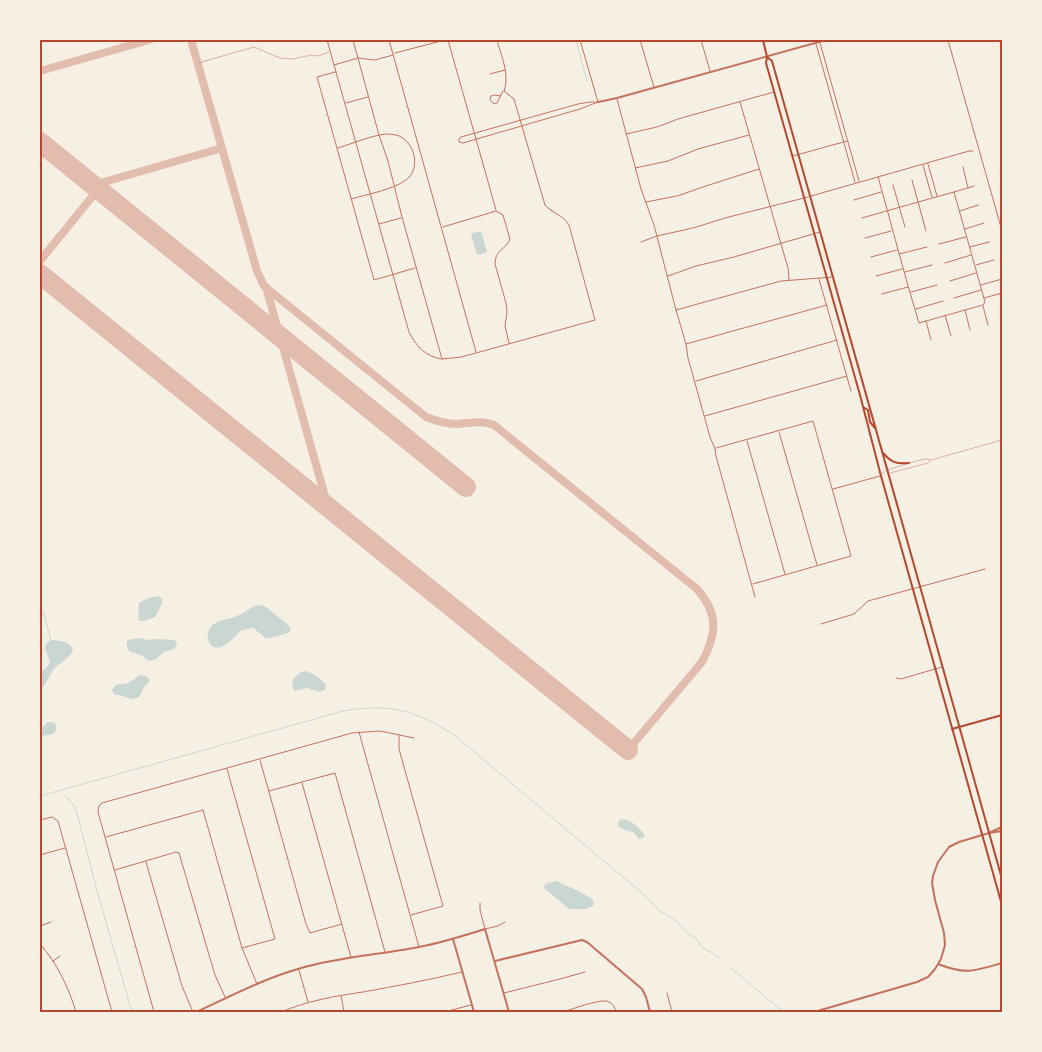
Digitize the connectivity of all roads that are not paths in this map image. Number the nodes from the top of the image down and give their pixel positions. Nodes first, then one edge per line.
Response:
1 (327, 40) edge
2 (352, 40) edge
3 (389, 40) edge
4 (445, 40) edge
5 (448, 40) edge
6 (497, 40) edge
7 (580, 40) edge
8 (640, 40) edge
9 (701, 40) edge
10 (762, 40) edge
11 (826, 40) edge
12 (948, 40) edge
13 (820, 42) junction
14 (816, 43) junction
15 (331, 52) junction
16 (393, 54) junction
17 (767, 57) junction
18 (358, 58) junction
19 (198, 63) dead end
20 (334, 65) junction
21 (505, 70) junction
22 (336, 72) junction
23 (710, 72) junction
24 (490, 74) dead end
25 (654, 87) junction
26 (504, 90) junction
27 (775, 92) junction
28 (368, 96) junction
29 (500, 96) dead end
30 (617, 98) junction
31 (598, 102) junction
32 (740, 102) junction
33 (345, 104) junction
34 (521, 121) junction
35 (522, 126) junction
36 (475, 133) junction
37 (626, 134) junction
38 (379, 135) junction
39 (750, 135) junction
40 (476, 139) junction
41 (847, 141) junction
42 (844, 142) junction
43 (356, 143) junction
44 (337, 148) junction
45 (973, 151) dead end
46 (421, 152) junction
47 (414, 154) junction
48 (799, 154) junction
49 (793, 156) junction
50 (928, 163) junction
51 (923, 164) junction
52 (963, 167) dead end
53 (635, 168) junction
54 (759, 169) junction
55 (878, 177) junction
56 (912, 180) dead end
57 (859, 182) junction
58 (855, 183) junction
59 (893, 185) dead end
60 (395, 186) junction
61 (974, 186) dead end
62 (968, 188) junction
63 (882, 192) junction
64 (954, 192) junction
65 (370, 194) junction
66 (811, 196) junction
67 (938, 196) junction
68 (804, 198) junction
69 (932, 198) junction
70 (351, 199) junction
71 (854, 200) dead end
72 (646, 202) junction
73 (918, 202) junction
74 (978, 205) dead end
75 (770, 207) junction
76 (900, 207) junction
77 (496, 211) junction
78 (887, 211) junction
79 (959, 211) junction
80 (402, 218) junction
81 (862, 218) dead end
82 (984, 223) dead end
83 (379, 224) junction
84 (905, 226) dead end
85 (442, 227) junction
86 (964, 229) junction
87 (821, 231) junction
88 (892, 231) junction
89 (926, 231) dead end
90 (1002, 231) edge
91 (814, 233) junction
92 (657, 236) junction
93 (967, 236) junction
94 (866, 238) dead end
95 (641, 242) dead end
96 (989, 242) dead end
97 (780, 243) junction
98 (939, 244) dead end
99 (927, 246) dead end
100 (970, 247) junction
101 (897, 250) junction
102 (899, 254) junction
103 (972, 255) junction
104 (871, 257) dead end
105 (994, 260) dead end
106 (945, 263) dead end
107 (932, 265) dead end
108 (975, 265) junction
109 (416, 267) junction
110 (903, 268) junction
111 (904, 273) junction
112 (977, 273) junction
113 (393, 274) junction
114 (667, 276) junction
115 (876, 276) dead end
116 (834, 277) junction
117 (818, 278) junction
118 (827, 278) junction
119 (1002, 279) edge
120 (789, 280) junction
121 (950, 281) dead end
122 (937, 285) dead end
123 (980, 285) junction
124 (908, 287) junction
125 (982, 290) junction
126 (910, 292) junction
127 (1001, 293) edge
128 (882, 294) dead end
129 (954, 298) dead end
130 (984, 298) junction
131 (1002, 300) edge
132 (943, 301) dead end
133 (826, 305) junction
134 (982, 305) junction
135 (915, 309) junction
136 (676, 310) junction
137 (965, 310) junction
138 (945, 315) junction
139 (926, 321) junction
140 (988, 325) dead end
141 (970, 330) dead end
142 (951, 336) dead end
143 (837, 340) junction
144 (930, 340) dead end
145 (510, 344) junction
146 (686, 344) junction
147 (476, 353) junction
148 (442, 359) junction
149 (847, 376) junction
150 (694, 381) junction
151 (851, 392) dead end
152 (863, 407) junction
153 (704, 416) junction
154 (876, 430) junction
155 (779, 431) junction
156 (746, 440) junction
157 (1002, 440) edge
158 (715, 449) junction
159 (882, 451) junction
160 (931, 460) junction
161 (909, 463) junction
162 (887, 470) junction
163 (888, 474) junction
164 (880, 476) junction
165 (832, 489) junction
166 (817, 566) junction
167 (985, 568) dead end
168 (785, 575) junction
169 (752, 585) junction
170 (920, 587) junction
171 (913, 588) junction
172 (755, 597) dead end
173 (821, 624) dead end
174 (942, 667) junction
175 (936, 669) junction
176 (896, 678) dead end
177 (1002, 715) edge
178 (959, 727) junction
179 (952, 729) junction
180 (359, 732) junction
181 (399, 734) junction
182 (414, 738) dead end
183 (260, 759) junction
184 (227, 768) junction
185 (302, 782) junction
186 (269, 791) junction
187 (40, 820) edge
188 (1002, 827) edge
189 (1002, 831) edge
190 (989, 833) junction
191 (982, 835) junction
192 (105, 837) junction
193 (66, 848) junction
194 (40, 855) edge
195 (146, 861) junction
196 (114, 870) junction
197 (1002, 879) edge
198 (480, 903) dead end
199 (1002, 905) edge
200 (410, 915) junction
201 (51, 922) dead end
202 (505, 922) dead end
203 (342, 924) junction
204 (40, 926) edge
205 (485, 929) junction
206 (453, 939) junction
207 (40, 944) edge
208 (419, 947) junction
209 (242, 948) junction
210 (386, 953) junction
211 (60, 956) dead end
212 (352, 958) junction
213 (53, 961) junction
214 (495, 961) junction
215 (1002, 963) edge
216 (938, 964) junction
217 (298, 969) junction
218 (463, 972) junction
219 (585, 972) dead end
220 (257, 984) junction
221 (504, 993) junction
222 (666, 993) dead end
223 (341, 995) junction
224 (226, 998) junction
225 (308, 1002) junction
226 (472, 1005) junction
227 (40, 1008) edge
228 (41, 1012) edge
229 (76, 1012) edge
230 (112, 1012) edge
231 (154, 1012) edge
232 (195, 1012) edge
233 (280, 1012) edge
234 (344, 1012) edge
235 (444, 1012) edge
236 (474, 1012) edge
237 (509, 1012) edge
238 (562, 1012) edge
239 (616, 1012) edge
240 (650, 1012) edge
241 (672, 1012) edge
242 (814, 1012) edge

1 - 15 street
2 - 18 street
3 - 16 street
4 - 16 street
5 - 36 street
6 - 21 street
7 - 31 street
8 - 25 street
9 - 23 street
10 - 17 main road
11 - 13 street
12 - 90 street
13 - 14 street
13 - 41 street
14 - 17 street
14 - 42 street
15 - 19 lane
15 - 20 street
16 - 18 street
16 - 46 street
17 - 23 street
17 - 27 main road
17 - 48 main road
18 - 20 street
18 - 28 street
20 - 22 street
21 - 24 street
21 - 26 street
22 - 33 street
22 - 44 street
23 - 25 street
25 - 30 street
26 - 29 street
26 - 34 street
27 - 32 street
27 - 49 main road
28 - 33 street
28 - 38 street
30 - 31 street
30 - 37 street
31 - 34 street
31 - 35 street
32 - 37 street
32 - 39 street
33 - 43 street
34 - 35 street
34 - 36 street
35 - 40 street
35 - 145 street
36 - 40 street
36 - 40 street
37 - 53 street
38 - 43 street
38 - 47 street
38 - 60 street
39 - 53 street
39 - 54 street
40 - 77 street
41 - 42 street
41 - 57 street
42 - 48 street
42 - 58 street
43 - 44 street
43 - 65 street
44 - 70 street
45 - 50 street
46 - 47 street
46 - 85 street
47 - 60 street
48 - 49 street
48 - 66 main road
49 - 68 main road
50 - 51 street
50 - 67 street
51 - 55 street
51 - 69 street
52 - 62 street
53 - 72 street
54 - 72 street
54 - 75 street
55 - 57 street
55 - 63 street
56 - 73 street
57 - 58 street
58 - 66 street
59 - 76 street
60 - 65 street
60 - 80 street
61 - 62 street
62 - 64 street
63 - 71 street
63 - 78 street
64 - 67 street
64 - 79 street
65 - 70 street
65 - 83 street
66 - 68 street
66 - 87 main road
67 - 69 street
68 - 75 street
68 - 91 main road
69 - 73 street
70 - 113 street
72 - 92 street
73 - 76 street
73 - 89 street
74 - 79 street
75 - 92 street
75 - 97 street
76 - 78 street
76 - 84 street
77 - 85 street
77 - 145 street
78 - 81 street
78 - 88 street
79 - 86 street
80 - 83 street
80 - 109 street
82 - 86 street
83 - 113 street
85 - 147 street
86 - 93 street
87 - 91 street
87 - 116 main road
88 - 94 street
88 - 101 street
91 - 97 street
91 - 118 main road
92 - 95 street
92 - 114 street
93 - 98 street
93 - 100 street
96 - 100 street
97 - 114 street
97 - 120 street
99 - 102 street
100 - 103 street
101 - 102 street
101 - 104 street
102 - 110 street
103 - 106 street
103 - 108 street
105 - 108 street
107 - 111 street
108 - 112 street
109 - 113 street
109 - 148 street
110 - 111 street
110 - 115 street
111 - 124 street
112 - 121 street
112 - 123 street
113 - 148 street
114 - 136 street
116 - 118 street
116 - 154 main road
117 - 118 street
117 - 120 street
117 - 133 street
118 - 152 main road
119 - 123 street
120 - 136 street
122 - 126 street
123 - 125 street
124 - 126 street
124 - 128 street
125 - 129 street
125 - 130 street
126 - 135 street
127 - 130 street
127 - 131 street
130 - 134 street
132 - 135 street
133 - 143 street
133 - 146 street
134 - 137 street
134 - 140 street
135 - 139 street
136 - 146 street
137 - 138 street
137 - 141 street
138 - 139 street
138 - 142 street
139 - 144 street
143 - 149 street
143 - 150 street
145 - 147 street
146 - 150 street
147 - 148 street
149 - 151 street
149 - 153 street
150 - 153 street
152 - 154 main road
152 - 164 main road
153 - 158 street
154 - 159 main road
155 - 156 street
155 - 165 street
155 - 166 street
156 - 158 street
156 - 168 street
157 - 160 lane
158 - 169 street
159 - 161 main road
159 - 162 main road
160 - 161 lane
160 - 163 lane
161 - 162 lane
162 - 163 main road
162 - 164 lane
163 - 164 lane
163 - 170 main road
164 - 165 street
164 - 171 main road
165 - 166 street
166 - 168 street
167 - 170 street
168 - 169 street
169 - 172 street
170 - 171 street
170 - 174 main road
171 - 173 street
171 - 175 main road
174 - 175 street
174 - 178 main road
175 - 176 street
175 - 179 main road
177 - 178 main road
178 - 179 main road
178 - 190 main road
179 - 191 main road
180 - 181 street
180 - 183 street
180 - 200 street
181 - 182 street
181 - 200 street
183 - 184 street
183 - 186 street
184 - 192 street
184 - 209 street
185 - 186 street
185 - 203 street
185 - 210 street
186 - 203 street
187 - 193 street
188 - 190 street
189 - 190 street
190 - 191 street
190 - 197 main road
191 - 199 main road
191 - 216 street
192 - 196 street
192 - 209 street
193 - 194 street
193 - 230 street
195 - 196 street
195 - 224 street
195 - 232 street
196 - 231 street
198 - 205 street
200 - 208 street
201 - 204 street
202 - 205 street
203 - 212 street
205 - 206 street
205 - 214 street
206 - 208 street
206 - 218 street
207 - 213 street
208 - 210 street
209 - 220 street
210 - 212 street
211 - 213 street
212 - 217 street
213 - 229 street
214 - 221 street
214 - 240 street
215 - 216 street
216 - 242 street
217 - 220 street
217 - 225 street
218 - 223 street
218 - 226 street
219 - 221 street
220 - 224 street
221 - 237 street
222 - 241 street
223 - 225 street
223 - 234 street
224 - 232 street
225 - 233 street
226 - 235 street
226 - 236 street
227 - 228 street
238 - 239 street

